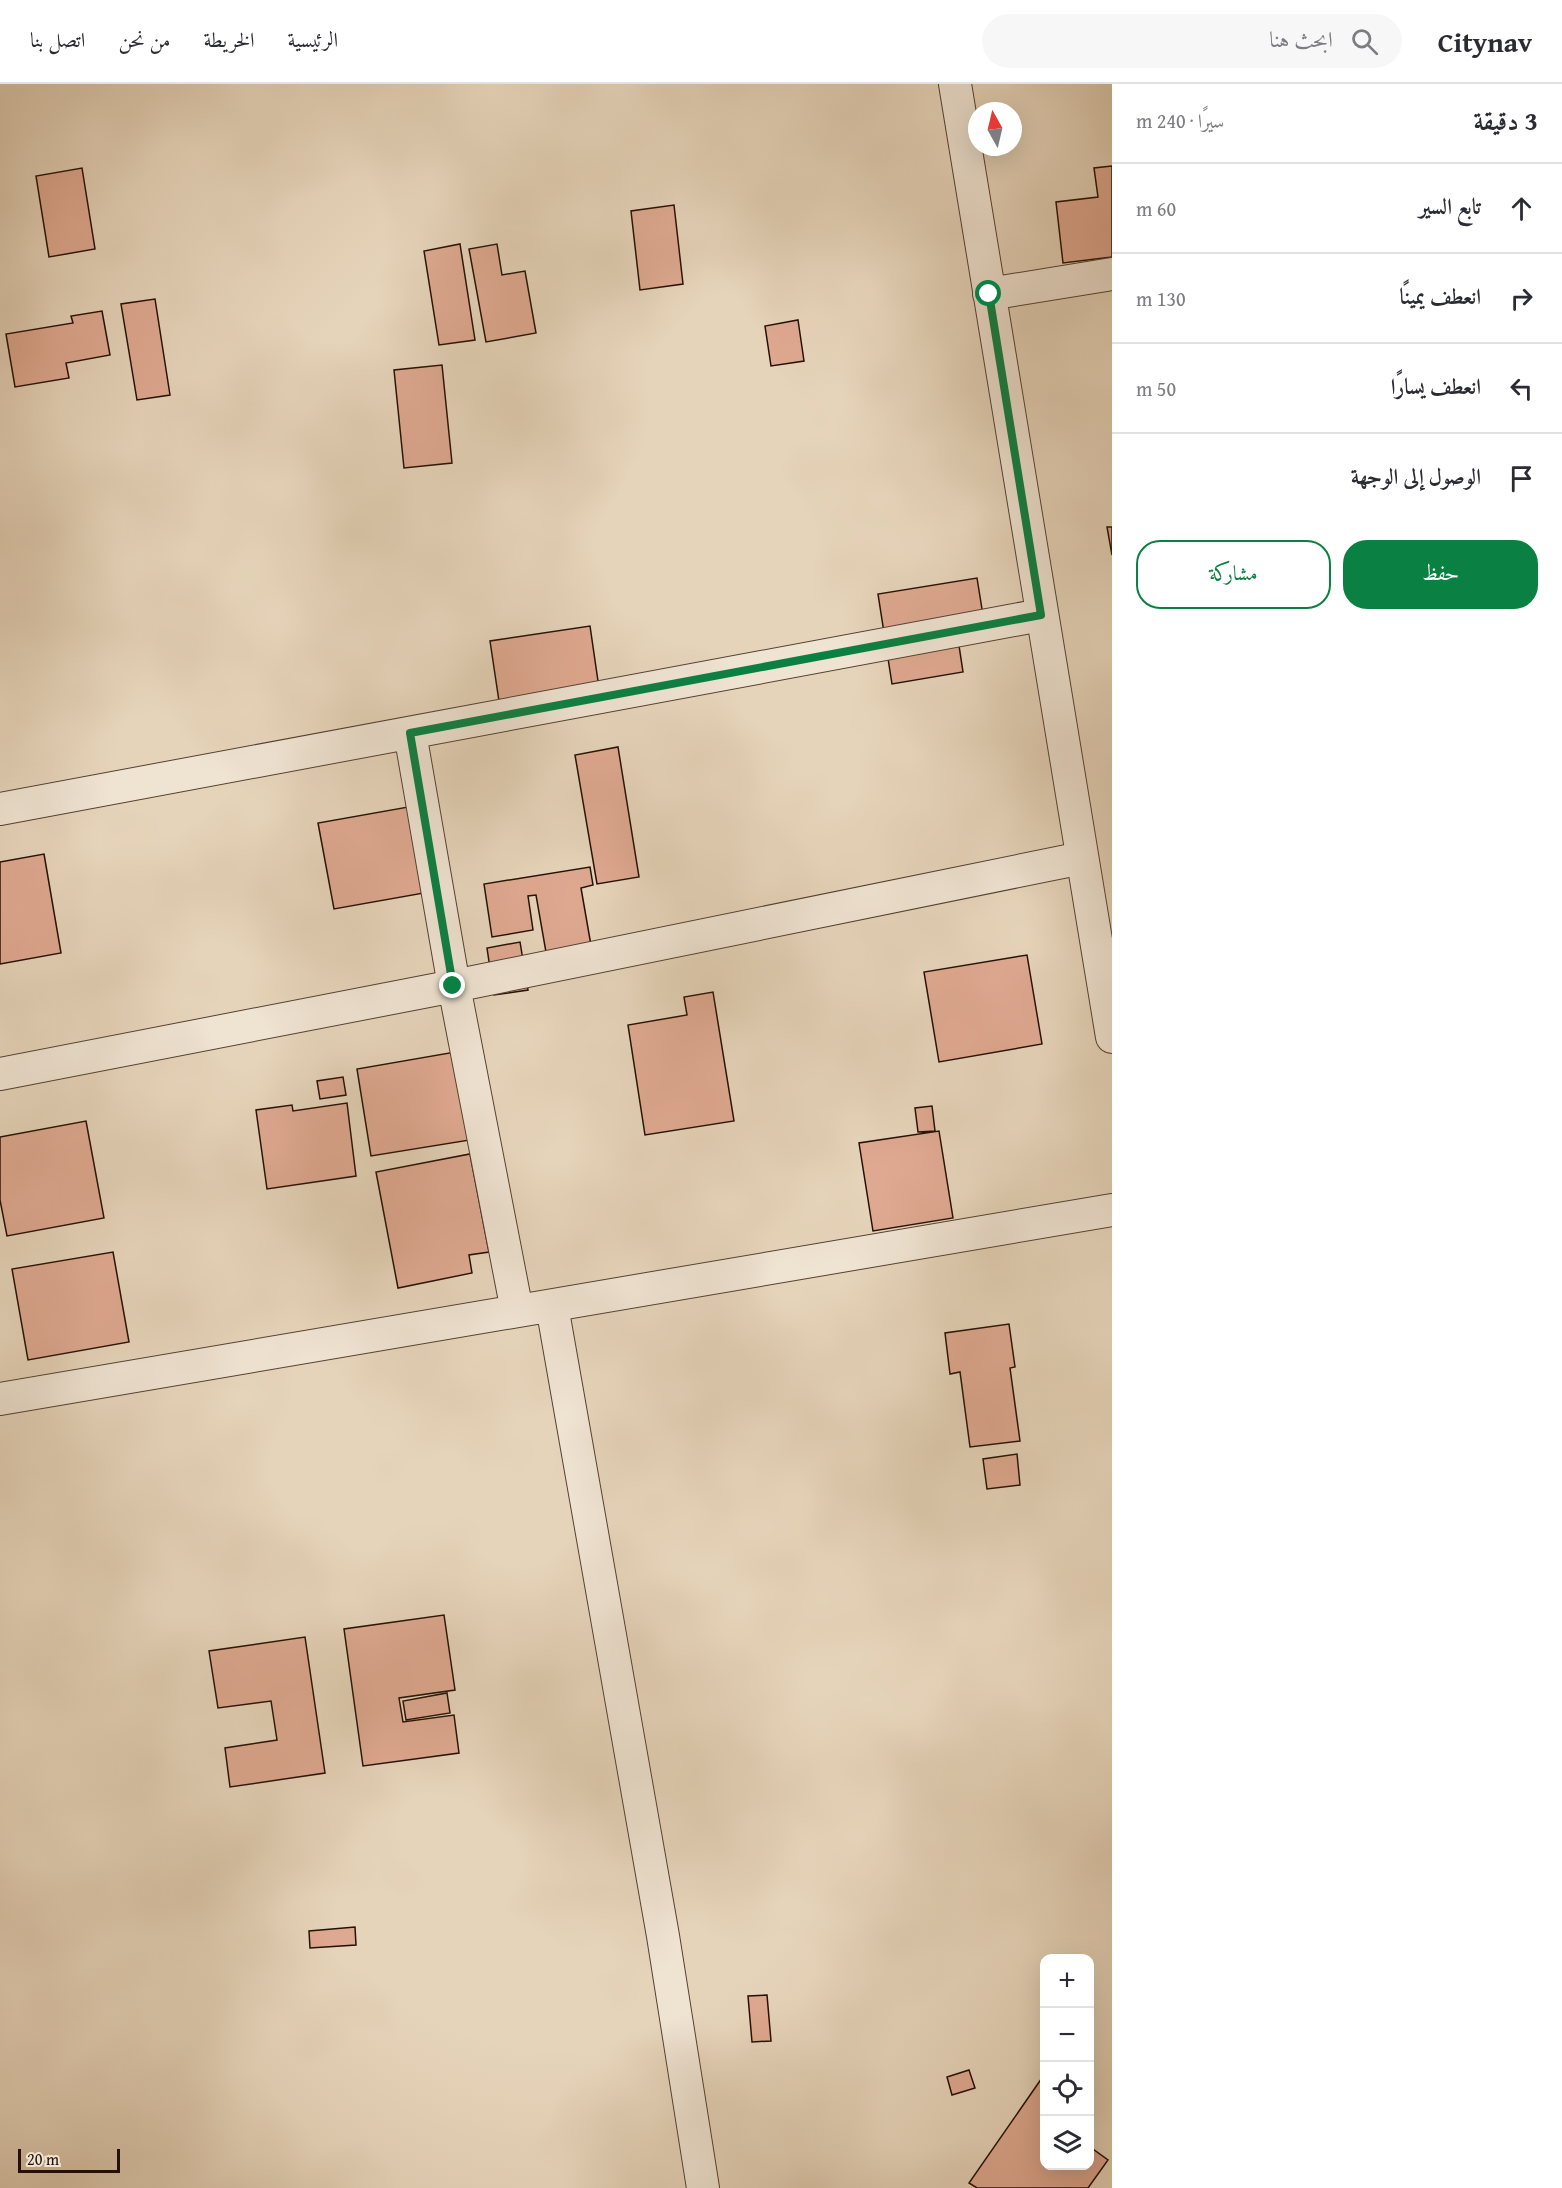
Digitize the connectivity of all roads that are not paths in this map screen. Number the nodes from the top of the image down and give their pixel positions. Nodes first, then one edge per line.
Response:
1 (955, 84) edge
2 (1112, 274) edge
3 (989, 294) junction
4 (1041, 615) junction
5 (410, 733) junction
6 (0, 809) edge
7 (1082, 858) junction
8 (453, 986) junction
9 (1112, 1037) edge
10 (0, 1074) edge
11 (1112, 1210) edge
12 (552, 1306) junction
13 (517, 1311) junction
14 (0, 1400) edge
15 (703, 2188) edge

1 - 3 street
2 - 3 street
3 - 4 street
4 - 5 street
4 - 7 street
5 - 6 street
5 - 8 street
7 - 8 street
7 - 9 street
8 - 10 street
8 - 13 street
11 - 12 street
12 - 13 street
12 - 15 street
13 - 14 street

